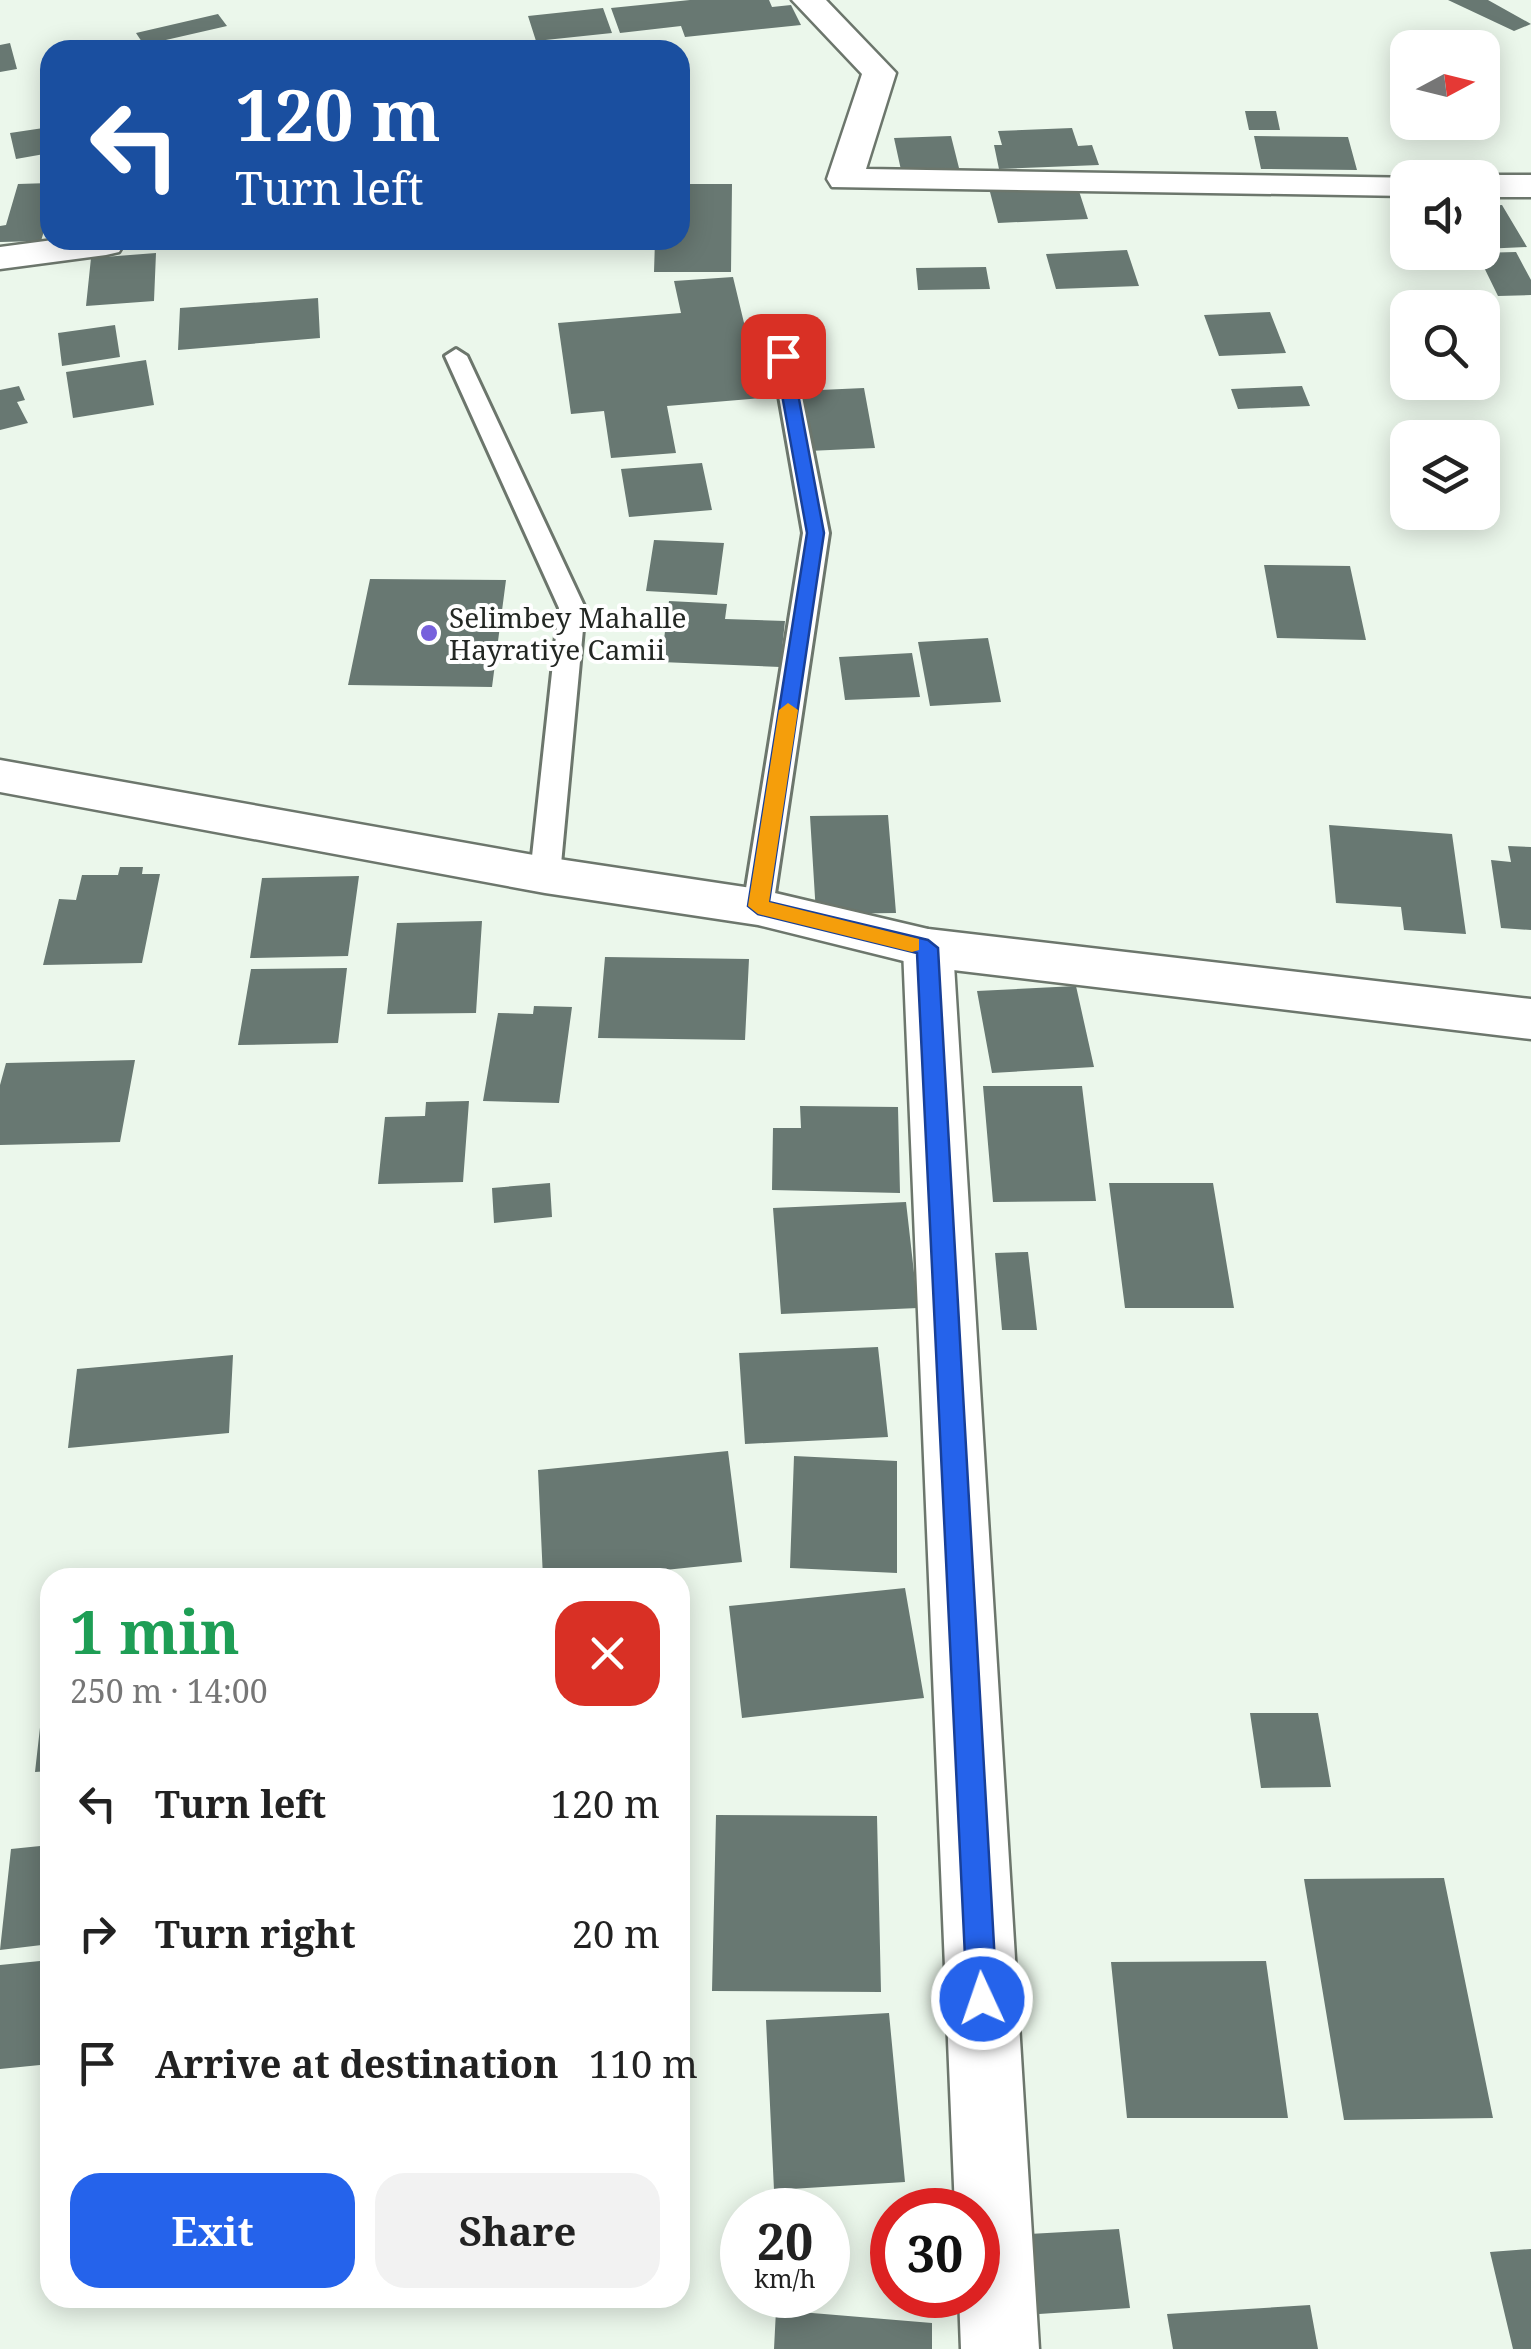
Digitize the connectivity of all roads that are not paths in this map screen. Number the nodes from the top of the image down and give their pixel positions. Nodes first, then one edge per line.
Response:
1 (808, 0) edge
2 (1390, 185) edge
3 (1500, 186) edge
4 (1531, 186) edge
5 (61, 250) edge
6 (0, 258) edge
7 (456, 356) dead end
8 (783, 356) dead end
9 (0, 776) edge
10 (545, 875) junction
11 (758, 906) junction
12 (928, 948) junction
13 (1531, 1019) edge
14 (1000, 2349) edge

1 - 2 street
3 - 4 street
5 - 6 street
7 - 10 lane
8 - 11 lane
9 - 10 street
10 - 11 street
11 - 12 street
12 - 13 street
12 - 14 street

